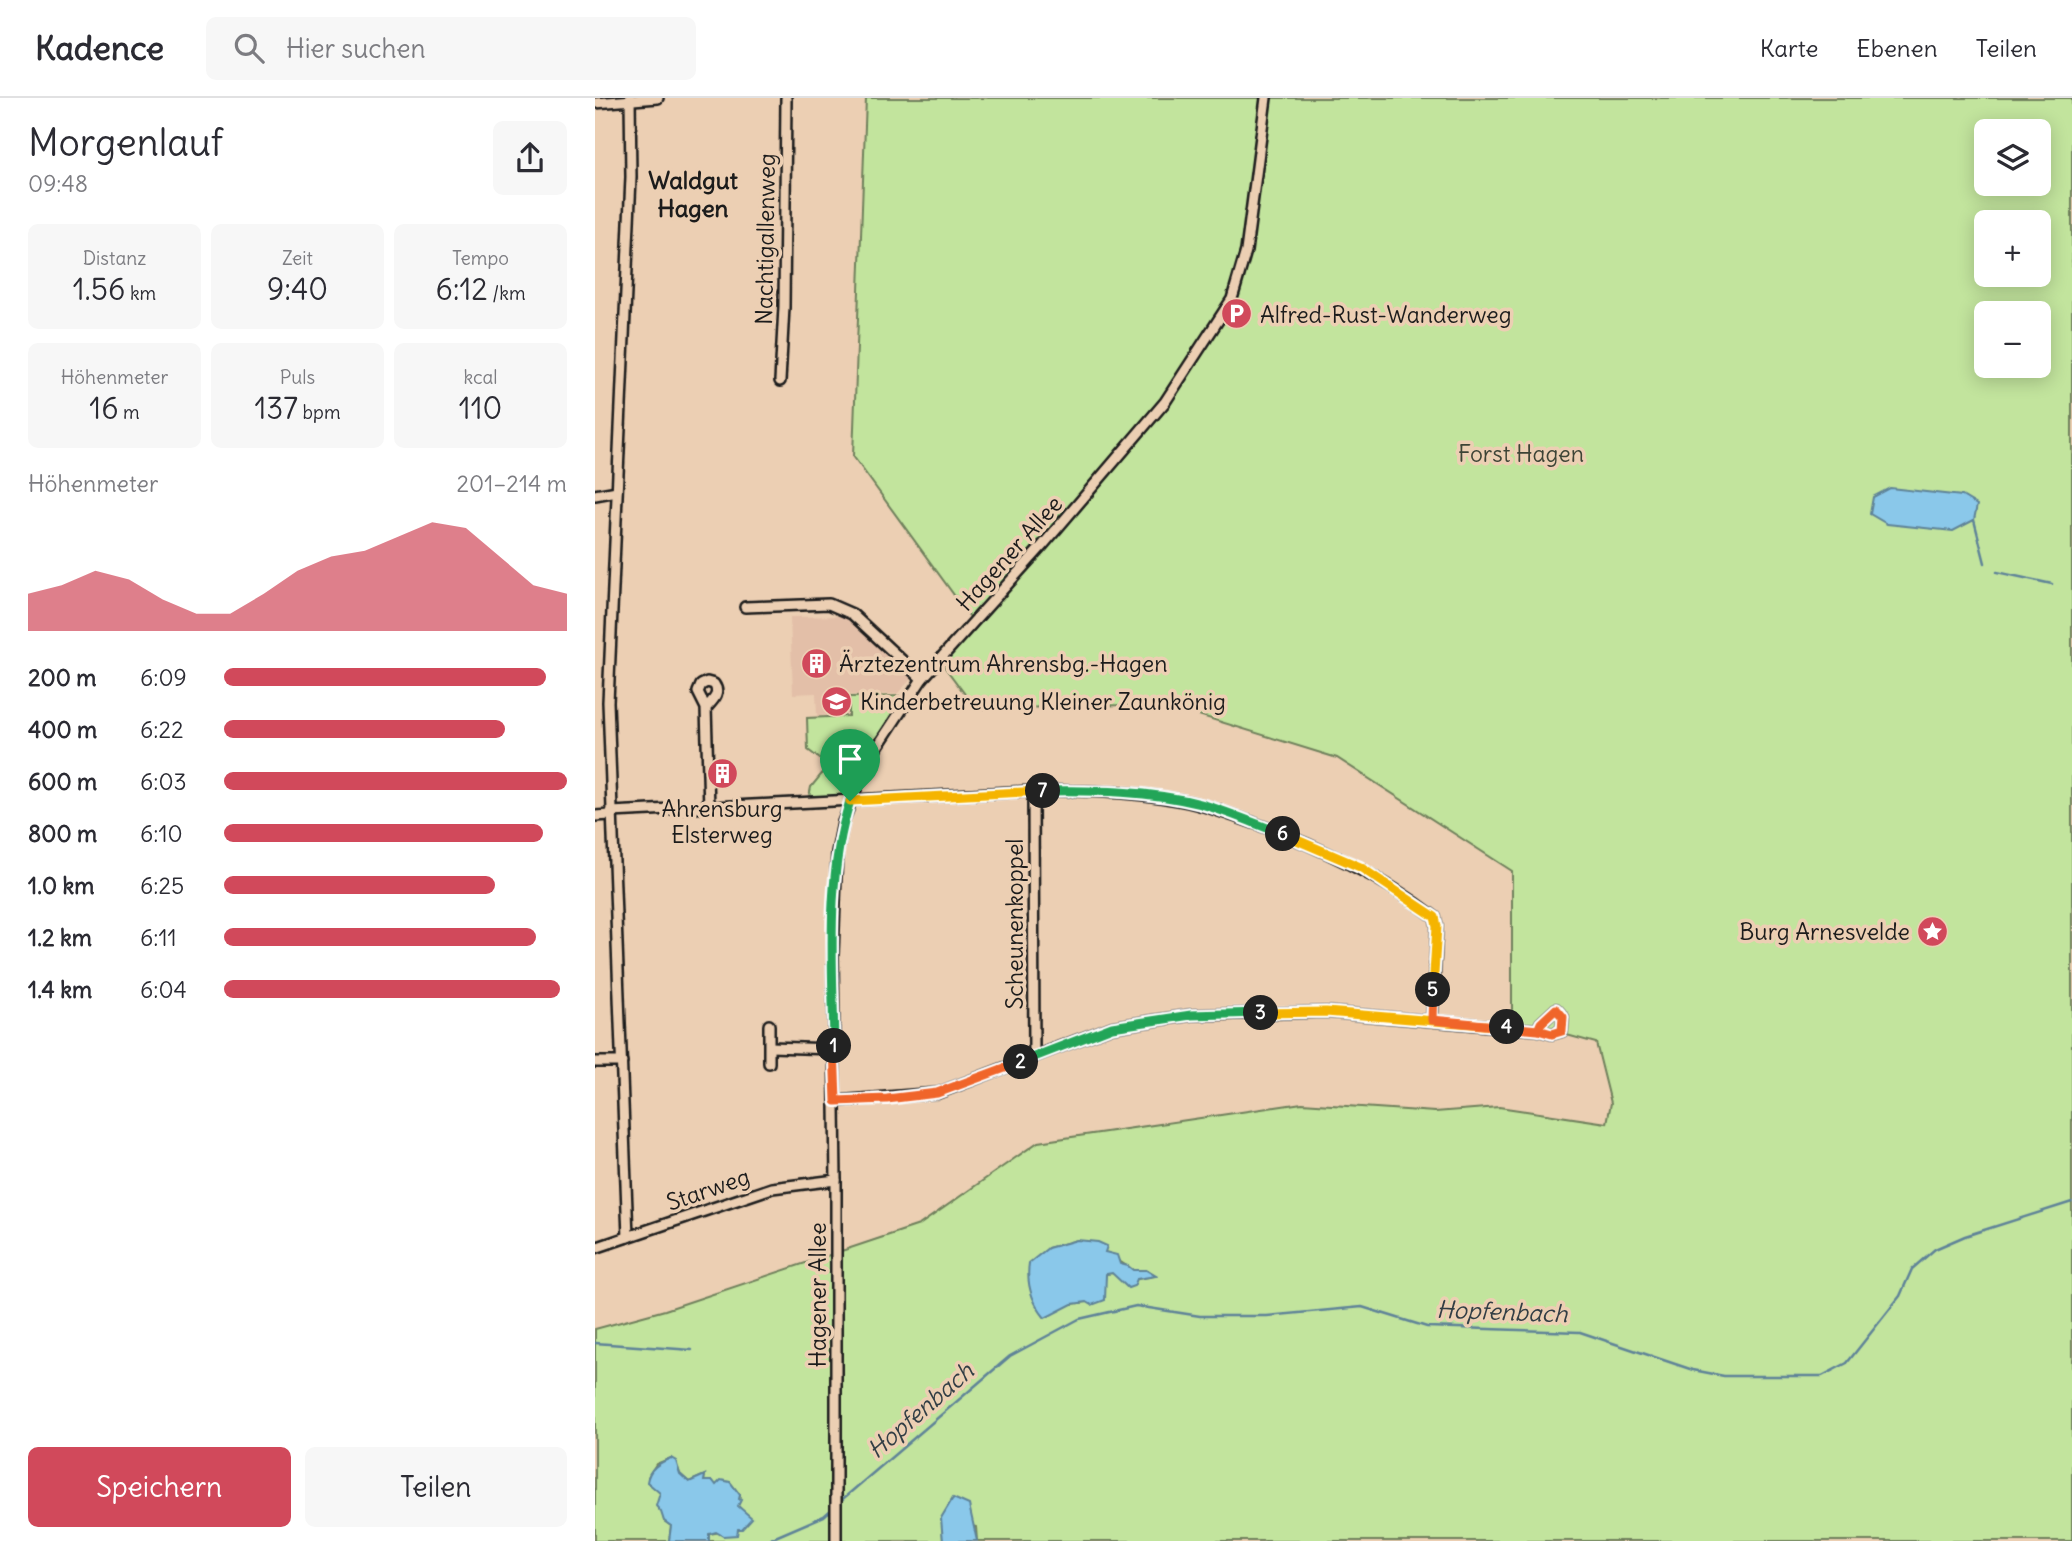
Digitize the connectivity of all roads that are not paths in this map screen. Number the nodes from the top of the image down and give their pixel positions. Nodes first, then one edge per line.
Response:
1 (658, 98) edge
2 (786, 98) edge
3 (1266, 98) edge
4 (630, 99) edge
5 (595, 103) edge
6 (780, 381) dead end
7 (617, 491) junction
8 (595, 495) edge
9 (745, 607) dead end
10 (922, 678) junction
11 (706, 708) dead end
12 (1033, 791) junction
13 (850, 801) junction
14 (709, 808) junction
15 (611, 813) junction
16 (595, 816) edge
17 (1432, 1020) junction
18 (769, 1025) dead end
19 (1538, 1030) dead end
20 (770, 1047) junction
21 (834, 1049) junction
22 (1034, 1057) junction
23 (595, 1062) edge
24 (622, 1062) junction
25 (769, 1063) dead end
26 (836, 1101) junction
27 (837, 1180) junction
28 (628, 1237) junction
29 (595, 1248) edge
30 (836, 1536) edge

1 - 4 street
2 - 6 street, Nachtigallenweg
3 - 10 street, Hagener Allee
4 - 5 street
4 - 7 street
7 - 8 street
7 - 15 street
9 - 10 street
10 - 13 street, Hagener Allee
11 - 14 street
12 - 13 street
12 - 17 street
12 - 22 street, Scheunenkoppel
13 - 14 street
13 - 21 street, Hagener Allee
14 - 15 street
15 - 16 street
15 - 24 street
17 - 19 street
17 - 22 street
18 - 20 street
20 - 21 street
20 - 25 street
21 - 26 street, Hagener Allee
22 - 26 street
23 - 24 street
24 - 28 street
26 - 27 street, Hagener Allee
27 - 28 street, Starweg
27 - 30 street, Hagener Allee
28 - 29 street, Starweg

